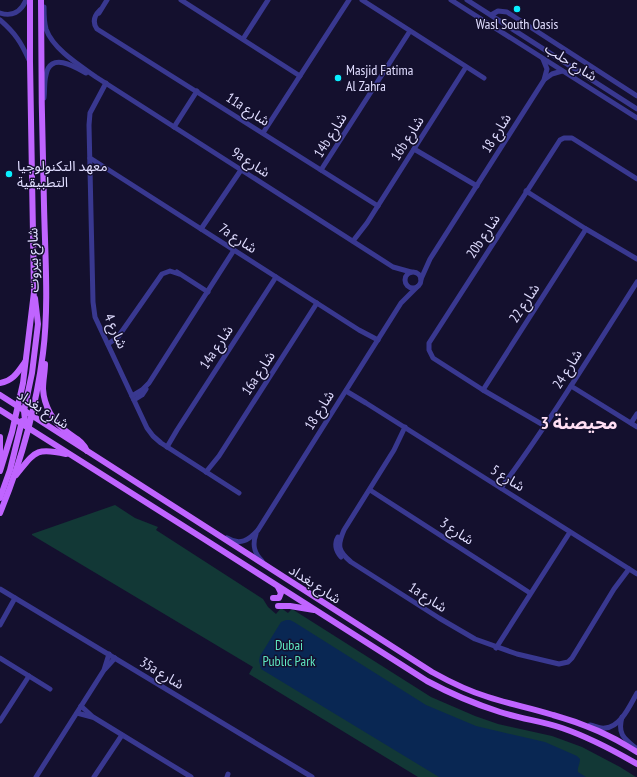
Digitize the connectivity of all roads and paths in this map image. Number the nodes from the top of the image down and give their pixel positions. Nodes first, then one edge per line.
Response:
1 (26, 0) edge
2 (30, 0) edge
3 (42, 0) edge
4 (107, 0) edge
5 (268, 0) edge
6 (349, 0) edge
7 (362, 0) edge
8 (451, 0) edge
9 (467, 0) edge
10 (477, 0) edge
11 (185, 1) edge
12 (481, 9) junction
13 (0, 13) edge
14 (490, 15) junction
15 (0, 20) edge
16 (410, 31) junction
17 (243, 39) junction
18 (543, 59) junction
19 (30, 62) junction
20 (466, 67) junction
21 (563, 71) junction
22 (300, 76) junction
23 (96, 77) junction
24 (484, 78) dead end
25 (544, 80) junction
26 (107, 84) junction
27 (197, 91) junction
28 (637, 96) edge
29 (41, 106) junction
30 (637, 109) edge
31 (637, 118) edge
32 (174, 127) junction
33 (263, 133) junction
34 (414, 149) junction
35 (90, 158) junction
36 (103, 166) junction
37 (90, 167) junction
38 (240, 169) junction
39 (321, 170) junction
40 (637, 179) edge
41 (476, 188) junction
42 (526, 191) junction
43 (378, 206) junction
44 (201, 229) junction
45 (586, 229) junction
46 (354, 242) junction
47 (234, 250) junction
48 (625, 253) junction
49 (430, 259) junction
50 (637, 259) edge
51 (637, 263) edge
52 (393, 267) junction
53 (412, 272) junction
54 (276, 277) junction
55 (421, 279) junction
56 (405, 281) junction
57 (637, 282) edge
58 (417, 287) junction
59 (34, 292) junction
60 (208, 292) junction
61 (317, 303) junction
62 (402, 303) junction
63 (377, 341) junction
64 (109, 346) junction
65 (43, 354) junction
66 (26, 361) junction
67 (0, 383) edge
68 (572, 384) junction
69 (347, 390) junction
70 (483, 390) junction
71 (0, 395) edge
72 (133, 398) junction
73 (18, 407) junction
74 (0, 410) edge
75 (24, 411) junction
76 (637, 414) edge
77 (32, 416) junction
78 (15, 419) junction
79 (635, 423) edge
80 (21, 424) junction
81 (29, 428) junction
82 (407, 428) junction
83 (544, 428) junction
84 (0, 437) edge
85 (166, 446) junction
86 (88, 452) junction
87 (71, 455) junction
88 (0, 465) edge
89 (0, 471) edge
90 (207, 473) junction
91 (14, 478) junction
92 (503, 489) junction
93 (370, 490) junction
94 (239, 493) dead end
95 (0, 498) edge
96 (0, 514) edge
97 (198, 523) junction
98 (258, 530) junction
99 (570, 532) junction
100 (268, 568) junction
101 (627, 568) junction
102 (637, 574) edge
103 (275, 584) junction
104 (0, 589) edge
105 (530, 593) junction
106 (273, 598) dead end
107 (17, 600) junction
108 (278, 606) dead end
109 (316, 610) junction
110 (0, 625) edge
111 (496, 648) junction
112 (109, 654) junction
113 (0, 658) edge
114 (115, 658) junction
115 (104, 670) junction
116 (29, 676) junction
117 (50, 689) dead end
118 (637, 693) edge
119 (81, 706) junction
120 (77, 713) junction
121 (623, 716) junction
122 (93, 717) junction
123 (0, 721) edge
124 (581, 724) junction
125 (122, 735) junction
126 (637, 749) edge
127 (637, 752) edge
128 (637, 764) edge
129 (36, 777) edge
130 (94, 777) edge
131 (191, 777) edge
132 (312, 777) edge

1 - 13 street
2 - 19 main road, شارع بيروت
3 - 23 street, 9a شارع
3 - 29 main road, شارع بيروت
4 - 27 street, 11a شارع
5 - 17 street
6 - 22 street
7 - 16 street
8 - 18 street, شارع حلب
9 - 12 street, شارع حلب
10 - 12 street
11 - 17 street
12 - 14 street, شارع حلب
14 - 28 street
14 - 30 street, شارع حلب
15 - 19 street
16 - 20 street
16 - 39 street, 14b شارع
17 - 22 street
18 - 21 street, شارع حلب
18 - 25 street
19 - 59 main road, شارع بيروت
20 - 24 street
20 - 34 street, 16b شارع
21 - 25 street
21 - 31 street, شارع حلب
22 - 33 street
23 - 26 street, 9a شارع
23 - 29 street, 9a شارع
25 - 41 street, شارع 18
26 - 32 street, 9a شارع
26 - 35 street, شارع 4
27 - 32 street
27 - 33 street, 11a شارع
29 - 65 main road, شارع بيروت
32 - 38 street, 9a شارع
33 - 39 street, 11a شارع
34 - 41 street
34 - 43 street, 16b شارع
35 - 36 street, 7a شارع
35 - 37 street, شارع 4
36 - 37 street
36 - 44 street, 7a شارع
37 - 64 street, شارع 4
38 - 44 street
38 - 46 street, 9a شارع
39 - 43 street, 11a شارع
40 - 42 street, 20b شارع
41 - 49 street, شارع 18
42 - 45 street
42 - 70 street, 20b شارع
43 - 46 street, 16b شارع
44 - 47 street, 7a شارع
45 - 48 street
45 - 70 street, شارع 22
46 - 52 street, 9a شارع
47 - 54 street, 7a شارع
47 - 60 street
48 - 50 street
48 - 51 street
49 - 53 street, شارع 18
49 - 55 street, شارع 18
52 - 53 street, 9a شارع
52 - 56 street, 9a شارع
53 - 55 street
53 - 56 street
54 - 61 street, 7a شارع
54 - 85 street, 14a شارع
55 - 58 street
56 - 58 street
56 - 62 street, شارع 18
57 - 68 street, شارع 24
58 - 62 street, شارع 18
59 - 66 main road, شارع بيروت
59 - 75 main road
60 - 64 street
60 - 72 street
61 - 63 street, 7a شارع
61 - 90 street, 16a شارع
62 - 63 street, شارع 18
63 - 69 street, شارع 18
64 - 72 street, شارع 4
65 - 77 main road, شارع بيروت
65 - 86 main road
66 - 67 main road
66 - 73 main road, شارع بيروت
68 - 79 street
68 - 83 street, شارع 24
69 - 82 street, شارع 5
69 - 98 street, شارع 18
70 - 83 street
71 - 73 main road, شارع بغداد
72 - 85 street, شارع 4
73 - 75 main road, شارع بغداد
73 - 78 main road, شارع بيروت
73 - 80 main road
74 - 78 main road, شارع بغداد
75 - 77 main road, شارع بغداد
75 - 81 main road
76 - 79 street
77 - 81 main road, شارع بيروت
77 - 86 main road, شارع بغداد
78 - 80 main road, شارع بغداد
78 - 89 main road, شارع بيروت
80 - 81 main road, شارع بغداد
80 - 95 main road
81 - 87 main road, شارع بغداد
81 - 91 main road, شارع بيروت
82 - 92 street, شارع 5
82 - 93 street, 1a شارع
83 - 92 street, شارع 24
84 - 88 main road
85 - 90 street, شارع 4
86 - 97 main road, شارع بغداد
87 - 91 main road
87 - 103 main road, شارع بغداد
90 - 94 street, شارع 4
91 - 96 main road, شارع بيروت
92 - 99 street, شارع 5
93 - 105 street, شارع 3
93 - 111 street, 1a شارع
97 - 98 street, شارع 18
97 - 100 main road, شارع بغداد
98 - 100 street, شارع 18
99 - 101 street, شارع 5
99 - 105 street
100 - 124 main road, شارع بغداد
101 - 102 street, شارع 5
101 - 111 street, 1a شارع
103 - 106 main road
103 - 109 main road, شارع بغداد
104 - 107 street, 35a شارع
105 - 111 street
107 - 110 street
107 - 112 street, 35a شارع
108 - 109 main road
109 - 128 main road, شارع بغداد
112 - 114 street, 35a شارع
112 - 115 street
113 - 116 street
114 - 115 street
114 - 132 street, 35a شارع
115 - 119 street
116 - 117 street
116 - 123 street
118 - 121 street
119 - 120 street
119 - 122 street
120 - 122 street
120 - 129 street
121 - 124 street
121 - 126 street
122 - 125 street
124 - 127 main road, شارع بغداد
125 - 130 street
125 - 131 street

